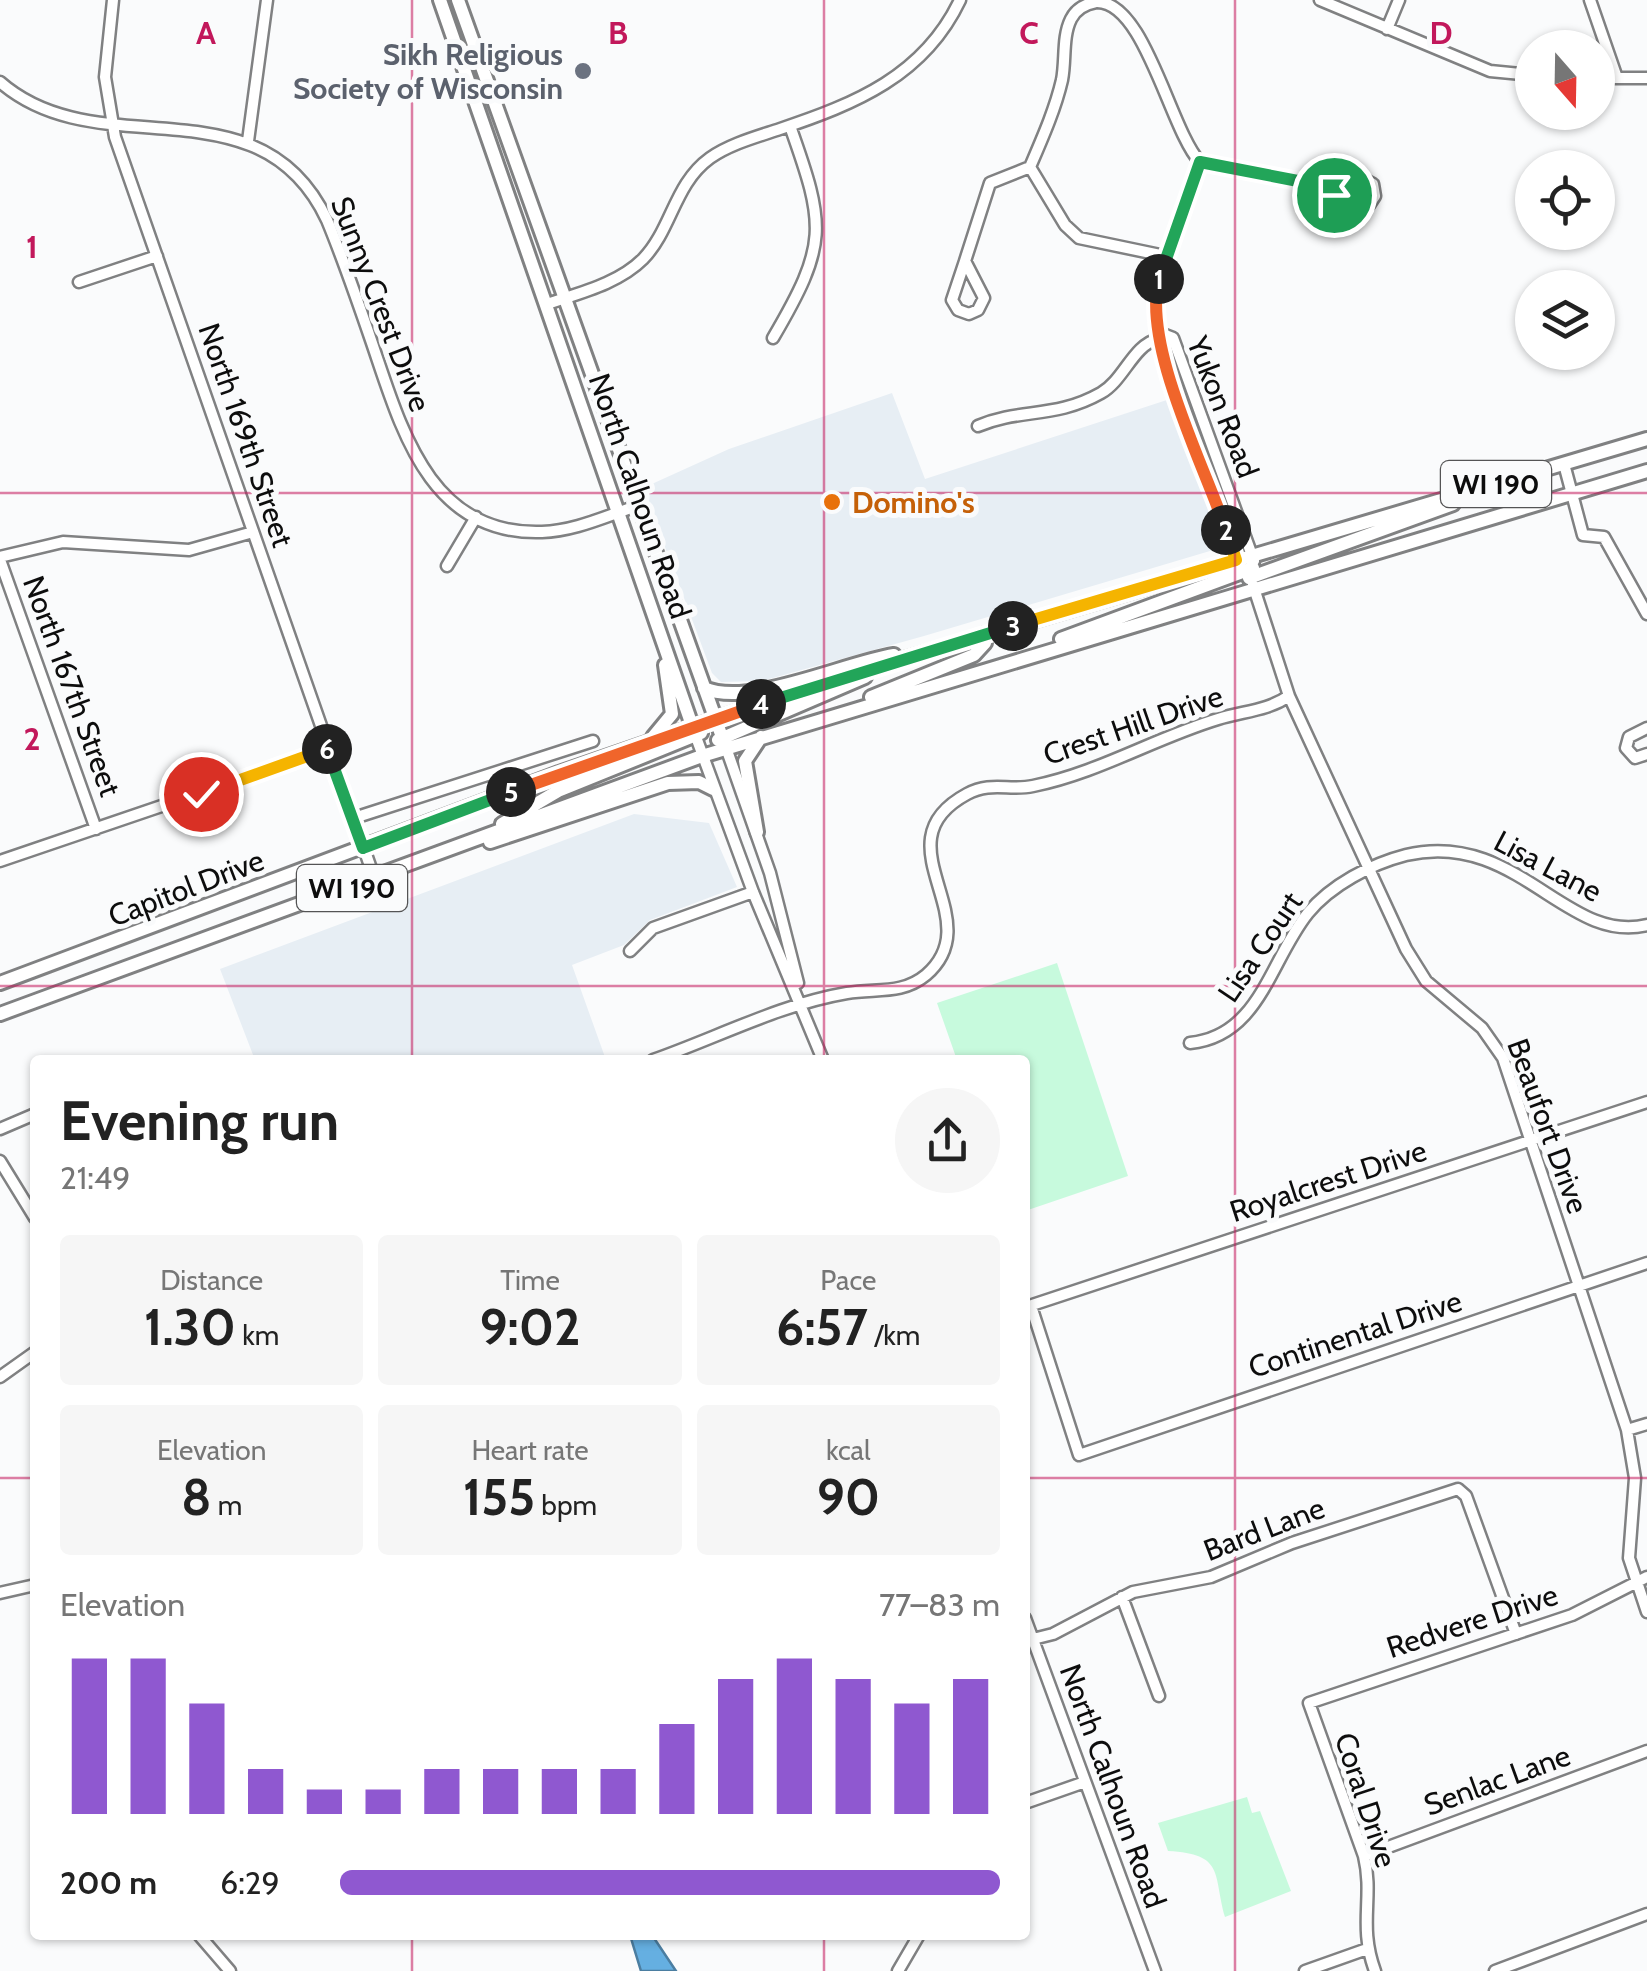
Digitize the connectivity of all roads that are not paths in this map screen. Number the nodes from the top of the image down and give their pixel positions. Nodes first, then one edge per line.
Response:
1 (113, 0) edge
2 (267, 0) edge
3 (440, 0) edge
4 (458, 0) edge
5 (960, 0) edge
6 (1320, 0) edge
7 (1399, 0) edge
8 (1590, 0) edge
9 (1387, 29) junction
10 (1515, 73) edge
11 (1617, 78) joint
12 (1647, 78) edge
13 (0, 82) edge
14 (112, 124) junction
15 (790, 126) junction
16 (248, 141) junction
17 (1200, 162) junction
18 (1030, 167) junction
19 (1324, 186) junction
20 (157, 256) junction
21 (1165, 256) junction
22 (965, 261) junction
23 (79, 282) dead end
24 (564, 298) junction
25 (547, 304) junction
26 (1159, 336) junction
27 (772, 338) dead end
28 (978, 426) dead end
29 (1647, 439) edge
30 (1564, 464) junction
31 (1647, 472) edge
32 (1572, 495) junction
33 (638, 506) junction
34 (620, 512) junction
35 (476, 516) junction
36 (253, 532) junction
37 (0, 558) edge
38 (1236, 560) junction
39 (447, 566) dead end
40 (1252, 572) junction
41 (1647, 614) edge
42 (658, 624) junction
43 (985, 634) junction
44 (936, 649) junction
45 (902, 660) junction
46 (704, 688) junction
47 (1289, 696) junction
48 (847, 710) junction
49 (715, 719) junction
50 (1647, 728) edge
51 (694, 732) junction
52 (762, 736) junction
53 (593, 742) dead end
54 (645, 743) junction
55 (724, 743) junction
56 (329, 749) junction
57 (1647, 754) edge
58 (702, 756) junction
59 (713, 789) junction
60 (354, 818) junction
61 (96, 829) junction
62 (757, 832) junction
63 (483, 836) junction
64 (363, 848) junction
65 (0, 861) edge
66 (420, 863) junction
67 (1369, 870) junction
68 (375, 880) junction
69 (753, 892) junction
70 (1647, 925) edge
71 (630, 950) dead end
72 (0, 982) edge
73 (803, 1004) junction
74 (0, 1014) edge
75 (1190, 1043) dead end
76 (666, 1055) edge
77 (821, 1055) edge
78 (1647, 1102) edge
79 (30, 1116) edge
80 (0, 1128) edge
81 (1530, 1140) junction
82 (0, 1161) edge
83 (30, 1210) edge
84 (1647, 1263) edge
85 (1579, 1286) junction
86 (1030, 1305) edge
87 (1030, 1312) edge
88 (30, 1356) edge
89 (0, 1377) edge
90 (1647, 1424) edge
91 (1626, 1430) junction
92 (1641, 1579) edge
93 (30, 1585) edge
94 (0, 1593) edge
95 (1122, 1597) junction
96 (1647, 1612) edge
97 (1516, 1634) junction
98 (1030, 1640) edge
99 (1030, 1643) edge
100 (1159, 1696) dead end
101 (1308, 1703) joint
102 (1647, 1751) edge
103 (1085, 1782) junction
104 (1030, 1802) edge
105 (1364, 1856) junction
106 (1647, 1914) edge
107 (203, 1940) edge
108 (916, 1940) edge
109 (1366, 1949) junction
110 (230, 1971) edge
111 (898, 1971) edge
112 (1154, 1971) edge
113 (1304, 1971) edge
114 (1374, 1971) edge
115 (1495, 1971) edge

1 - 14 street, North 169th Street
2 - 16 street
3 - 25 main road, North Calhoun Road
4 - 24 main road, North Calhoun Road
5 - 15 street
6 - 9 street
7 - 9 street
8 - 11 street
9 - 10 street
11 - 12 street
13 - 14 street, Sunny Crest Drive
14 - 16 street, Sunny Crest Drive
14 - 20 street, North 169th Street
15 - 24 street
15 - 27 street
16 - 35 street, Sunny Crest Drive
17 - 18 street
17 - 19 street
17 - 21 street, Yukon Road
18 - 21 street
18 - 22 street
19 - 19 street
20 - 23 street
20 - 36 street, North 169th Street
21 - 26 street, Yukon Road
22 - 22 street
24 - 25 street
24 - 33 main road, North Calhoun Road
25 - 34 main road, North Calhoun Road
26 - 28 street
26 - 38 street, Yukon Road
26 - 40 street, Yukon Road
29 - 30 main road, WI 190
30 - 32 street
30 - 40 main road, WI 190
31 - 32 main road, WI 190
32 - 40 main road, WI 190
32 - 41 street
33 - 34 street, Sunny Crest Drive
33 - 46 main road, North Calhoun Road
34 - 35 street, Sunny Crest Drive
34 - 42 main road, North Calhoun Road
35 - 39 street
36 - 37 street
36 - 56 street, North 169th Street
37 - 61 street, North 167th Street
38 - 40 main road, WI 190
38 - 43 main road, WI 190
40 - 47 street, Beaufort Drive
40 - 48 main road
42 - 51 main road, North Calhoun Road
42 - 54 main road
43 - 44 main road, WI 190
43 - 48 main road
44 - 45 main road, WI 190
44 - 46 main road
45 - 49 main road, WI 190
45 - 55 main road
46 - 49 main road, North Calhoun Road
47 - 67 street, Beaufort Drive
47 - 73 street, Crest Hill Drive
48 - 52 main road
49 - 51 main road
49 - 55 main road, North Calhoun Road
50 - 57 street
51 - 54 main road, Capitol Drive / WI 190
51 - 58 street, North Calhoun Road
51 - 63 main road
52 - 55 main road
52 - 62 main road
53 - 60 street
54 - 64 main road, Capitol Drive / WI 190
55 - 58 main road
55 - 62 street, North Calhoun Road
56 - 60 street, North 169th Street
56 - 61 street
58 - 59 street, North Calhoun Road
58 - 63 main road, Capitol Drive / WI 190
59 - 66 main road
59 - 69 street, North Calhoun Road
60 - 64 street, North 169th Street
61 - 65 street
62 - 73 street, North Calhoun Road
63 - 66 main road, Capitol Drive / WI 190
64 - 68 street, North 169th Street
64 - 72 main road, Capitol Drive / WI 190
66 - 68 main road, Capitol Drive / WI 190
67 - 70 street, Lisa Lane
67 - 75 street, Lisa Court
67 - 81 street, Beaufort Drive
68 - 74 main road, Capitol Drive / WI 190
69 - 71 street
69 - 73 street, North Calhoun Road
73 - 76 street, Crest Hill Drive
73 - 77 street, North Calhoun Road
78 - 81 street, Royalcrest Drive
79 - 80 street
81 - 85 street, Beaufort Drive
81 - 86 street, Royalcrest Drive
82 - 83 street
84 - 85 street, Continental Drive
85 - 87 street, Continental Drive
85 - 91 street, Beaufort Drive
88 - 89 street
90 - 91 street
91 - 92 street, Beaufort Drive
92 - 96 street, Beaufort Drive
92 - 97 street, Redvere Drive
93 - 94 street
95 - 97 street, Bard Lane
95 - 98 street, Bard Lane
95 - 100 street
97 - 101 street, Redvere Drive
99 - 103 street, North Calhoun Road
101 - 105 street, Coral Drive
102 - 105 street, Senlac Lane
103 - 104 street
103 - 112 street, North Calhoun Road
105 - 109 street, Coral Drive
106 - 115 street
107 - 110 street
108 - 111 street
109 - 113 street
109 - 114 street, Coral Drive

